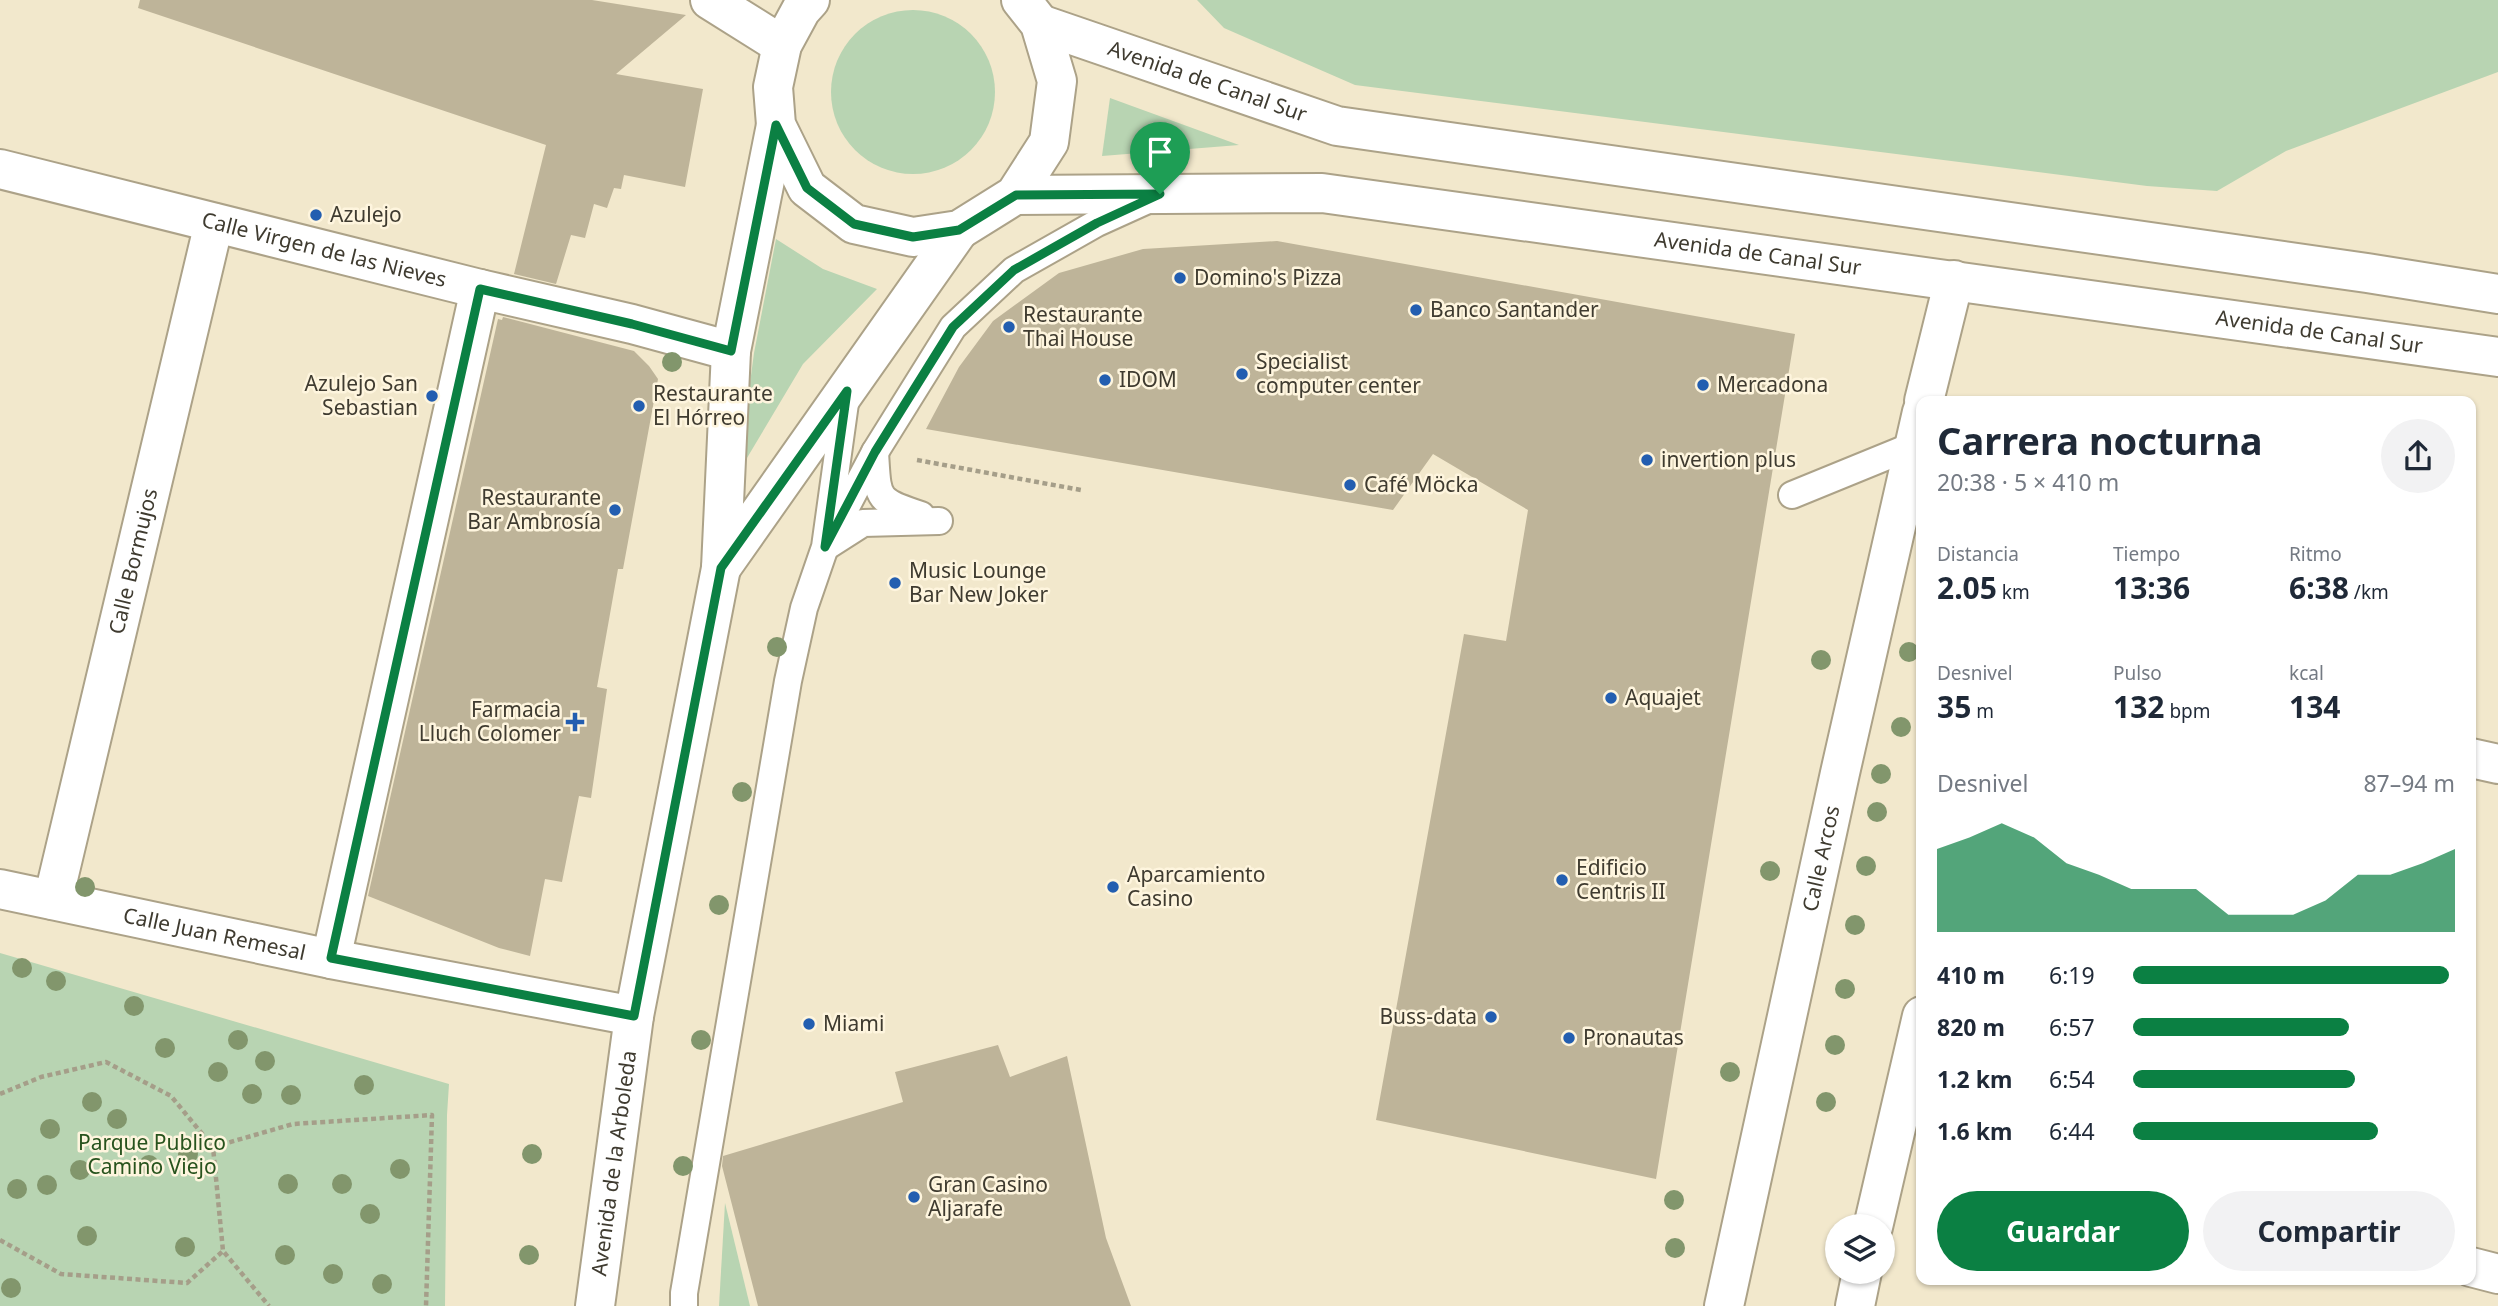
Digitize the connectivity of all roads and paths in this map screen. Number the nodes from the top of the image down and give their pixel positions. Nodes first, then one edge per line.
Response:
1 (710, 0) edge
2 (804, 3) edge
3 (1030, 12) edge
4 (782, 45) junction
5 (776, 125) junction
6 (0, 169) edge
7 (1160, 194) junction
8 (1016, 195) junction
9 (214, 223) junction
10 (959, 230) junction
11 (1954, 280) junction
12 (480, 289) junction
13 (2498, 294) edge
14 (731, 351) junction
15 (2498, 357) edge
16 (847, 391) junction
17 (1925, 396) edge
18 (1916, 430) edge
19 (1916, 434) edge
20 (875, 452) junction
21 (959, 468) dead end
22 (1081, 490) dead end
23 (1793, 495) dead end
24 (825, 547) junction
25 (721, 568) junction
26 (2476, 759) edge
27 (2498, 764) edge
28 (0, 889) edge
29 (53, 900) junction
30 (331, 958) junction
31 (634, 1016) junction
32 (1916, 1067) edge
33 (0, 1094) edge
34 (1908, 1136) edge
35 (213, 1147) junction
36 (1878, 1214) edge
37 (0, 1240) edge
38 (223, 1251) junction
39 (2476, 1268) edge
40 (2498, 1274) edge
41 (1859, 1284) edge
42 (269, 1306) edge
43 (426, 1306) edge
44 (595, 1306) edge
45 (684, 1306) edge
46 (1724, 1306) edge
47 (1854, 1306) edge

1 - 4 street
2 - 4 street
3 - 8 street
3 - 13 street, Avenida de Canal Sur
4 - 5 street
5 - 10 street
5 - 14 street, Avenida de la Arboleda
6 - 9 street, Calle Virgen de las Nieves
7 - 8 street, Avenida de Canal Sur
7 - 11 street, Avenida de Canal Sur
7 - 20 lane
8 - 10 street
9 - 12 street, Calle Virgen de las Nieves
9 - 29 street, Calle Bormujos
10 - 16 street
11 - 15 street, Avenida de Canal Sur
11 - 17 street
12 - 14 street, Calle Virgen de las Nieves
12 - 30 street
14 - 25 street, Avenida de la Arboleda
16 - 24 lane
16 - 25 street
18 - 23 lane
19 - 46 street, Calle Arcos
20 - 24 lane
20 - 24 lane
21 - 22 path
24 - 45 lane
25 - 31 street, Avenida de la Arboleda
26 - 27 street
28 - 29 street, Calle Juan Remesal
29 - 30 street, Calle Juan Remesal
30 - 31 street, Calle Juan Remesal
31 - 44 street, Avenida de la Arboleda
32 - 34 street
33 - 35 path
34 - 36 street
35 - 38 path
35 - 43 path
37 - 38 path
38 - 42 path
39 - 40 street
41 - 47 street

